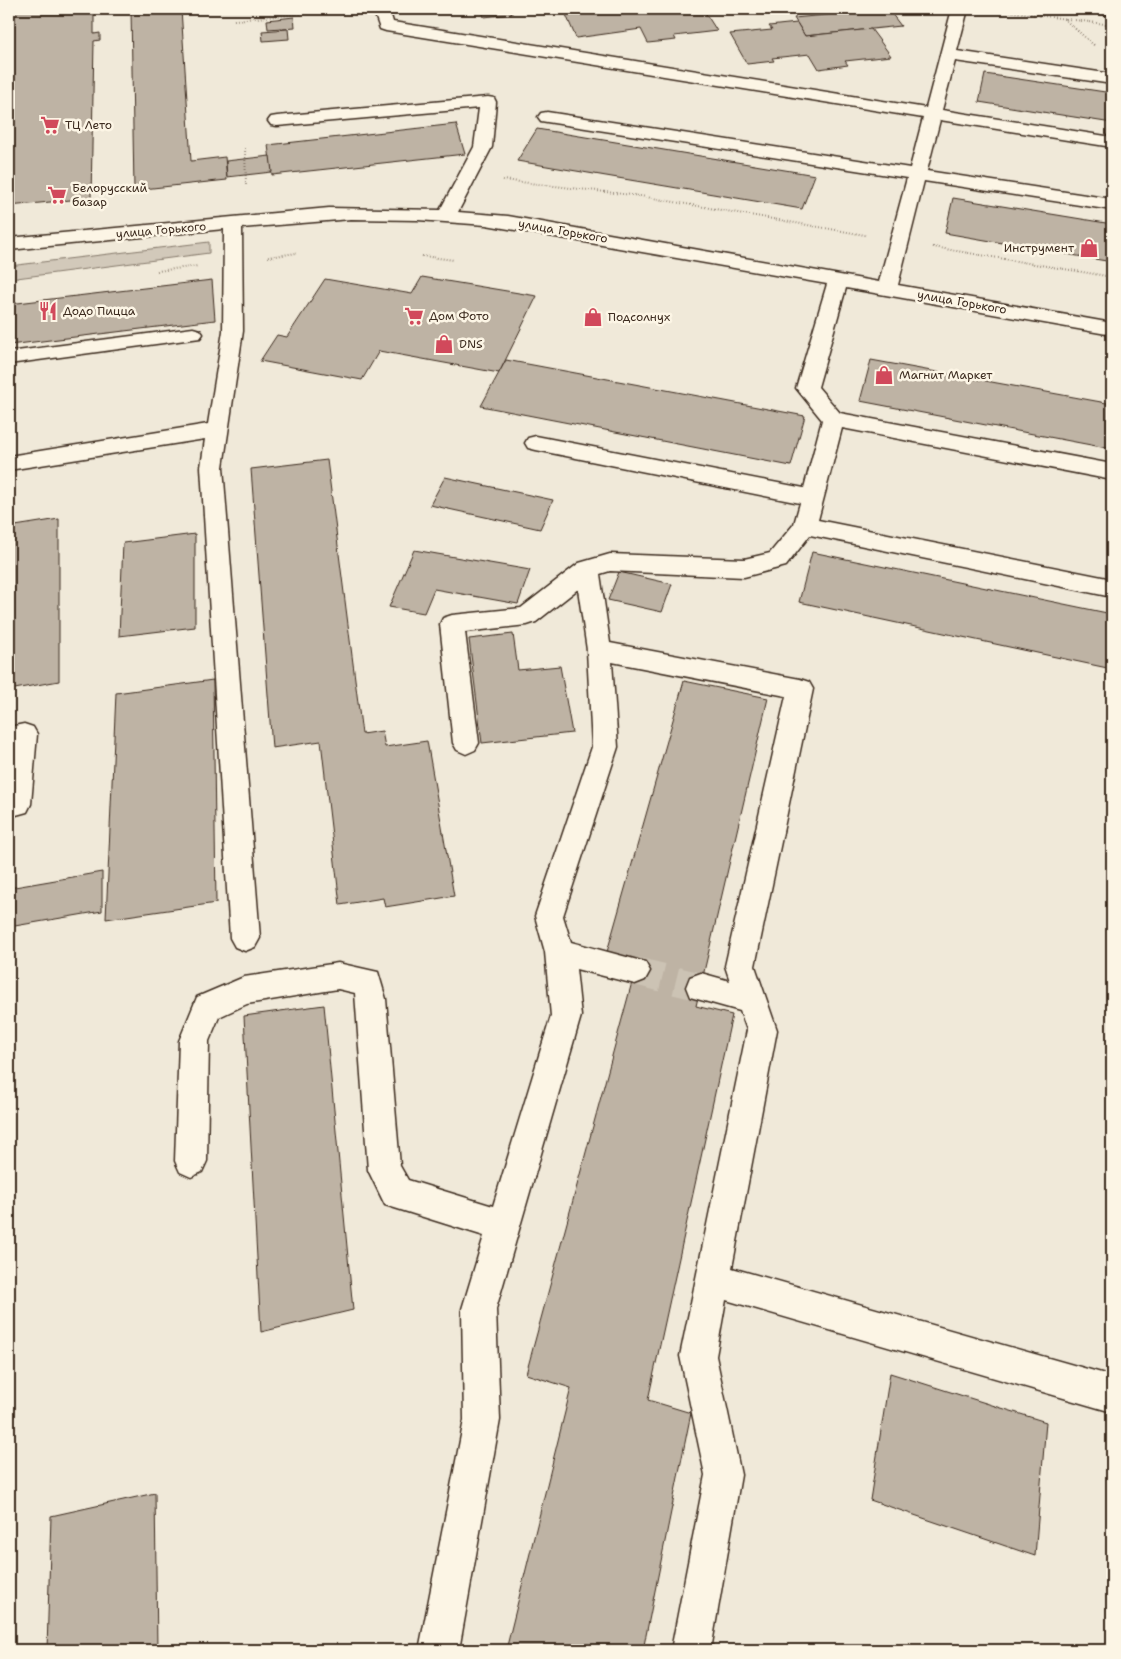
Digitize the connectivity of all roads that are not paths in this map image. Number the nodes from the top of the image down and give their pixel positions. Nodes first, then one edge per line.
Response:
1 (381, 9) edge
2 (960, 9) edge
3 (948, 55) junction
4 (1112, 79) edge
5 (933, 114) junction
6 (547, 116) dead end
7 (278, 121) dead end
8 (1112, 142) edge
9 (918, 173) junction
10 (1112, 205) edge
11 (447, 215) junction
12 (233, 223) junction
13 (9, 244) edge
14 (838, 280) junction
15 (887, 289) junction
16 (1112, 329) edge
17 (193, 334) dead end
18 (9, 358) edge
19 (833, 419) junction
20 (218, 430) junction
21 (536, 443) dead end
22 (9, 463) edge
23 (1112, 472) edge
24 (812, 498) junction
25 (805, 526) junction
26 (587, 569) junction
27 (1112, 588) edge
28 (599, 650) junction
29 (9, 737) edge
30 (466, 743) dead end
31 (9, 806) edge
32 (245, 938) dead end
33 (560, 952) junction
34 (635, 971) tunnel mouth
35 (701, 987) tunnel mouth
36 (752, 1000) junction
37 (191, 1161) dead end
38 (504, 1226) junction
39 (713, 1279) junction
40 (1112, 1394) edge
41 (439, 1650) edge
42 (692, 1650) edge

1 - 5 street
2 - 3 street
3 - 4 street
3 - 5 street
5 - 8 street
5 - 9 street
6 - 9 street
7 - 11 street
9 - 10 street
9 - 15 street
11 - 12 street, улица Горького
11 - 14 street, улица Горького
12 - 13 street, улица Горького
12 - 20 street
14 - 15 street, улица Горького
14 - 19 street
15 - 16 street, улица Горького
17 - 18 street
19 - 23 street
19 - 24 street
20 - 22 street
20 - 32 street
21 - 24 street
24 - 25 street
25 - 26 street
25 - 27 street
26 - 28 street
26 - 30 street
28 - 33 street
28 - 36 street
29 - 31 street
33 - 34 street
33 - 38 street
35 - 36 street
36 - 39 street
37 - 38 street
38 - 41 street
39 - 40 street
39 - 42 street

